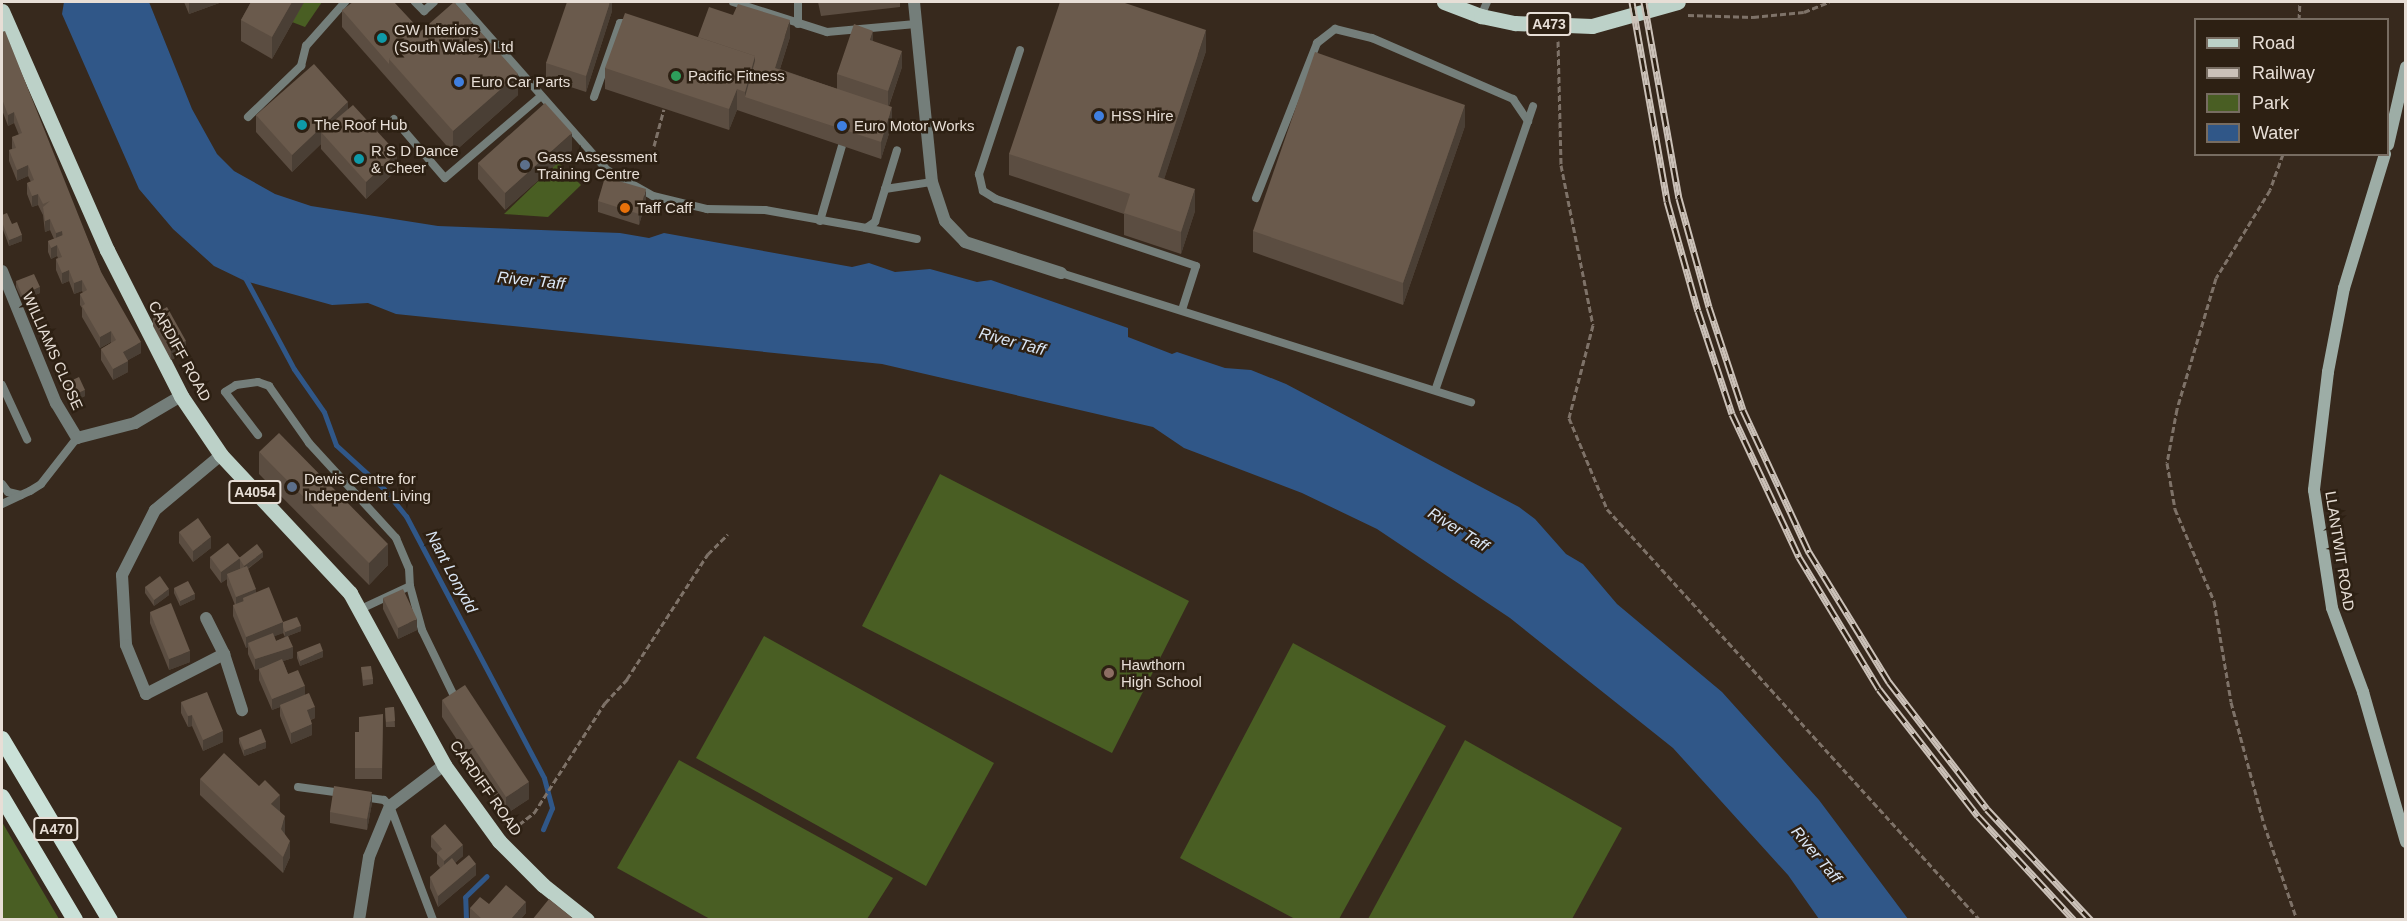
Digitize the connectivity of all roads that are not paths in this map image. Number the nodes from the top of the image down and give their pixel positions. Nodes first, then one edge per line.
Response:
1 (345, 2) edge
2 (415, 2) edge
3 (434, 2) edge
4 (459, 2) edge
5 (733, 2) edge
6 (798, 2) edge
7 (914, 2) edge
8 (1444, 2) edge
9 (1487, 2) edge
10 (1681, 8) edge
11 (2, 11) edge
12 (1481, 16) junction
13 (640, 22) edge
14 (798, 24) junction
15 (916, 24) junction
16 (1020, 50) dead end
17 (2406, 67) edge
18 (541, 96) junction
19 (594, 97) dead end
20 (1533, 106) dead end
21 (248, 117) dead end
22 (394, 119) dead end
23 (1527, 121) junction
24 (2389, 141) edge
25 (842, 146) dead end
26 (897, 150) dead end
27 (2384, 156) edge
28 (932, 182) junction
29 (885, 189) junction
30 (1256, 198) dead end
31 (820, 221) junction
32 (867, 228) junction
33 (917, 239) dead end
34 (2, 271) edge
35 (1061, 273) joint
36 (1182, 310) junction
37 (2, 385) edge
38 (1436, 388) junction
39 (181, 396) junction
40 (1471, 402) dead end
41 (258, 435) dead end
42 (77, 438) junction
43 (27, 439) dead end
44 (221, 455) junction
45 (2, 484) edge
46 (21, 495) junction
47 (2, 504) edge
48 (410, 586) junction
49 (361, 609) junction
50 (206, 618) dead end
51 (224, 654) junction
52 (456, 700) edge
53 (242, 710) dead end
54 (2, 739) edge
55 (444, 765) junction
56 (298, 787) dead end
57 (2, 797) edge
58 (390, 806) junction
59 (2406, 842) edge
60 (75, 920) edge
61 (110, 920) edge
62 (359, 920) edge
63 (433, 920) edge
64 (587, 920) edge

1 - 21 lane
2 - 3 lane
4 - 18 lane
5 - 14 lane
6 - 14 lane
7 - 15 street
8 - 12 main road, A473
9 - 12 lane
10 - 12 main road, A473
11 - 39 main road, CARDIFF ROAD / A4054
13 - 19 lane
14 - 15 lane
15 - 28 street
16 - 36 lane
17 - 24 main road
18 - 22 lane
18 - 31 lane
20 - 23 lane
23 - 30 lane
23 - 38 lane
25 - 31 lane
26 - 29 lane
27 - 59 main road, LLANTWIT ROAD
28 - 29 lane
28 - 35 street
29 - 32 lane
31 - 32 lane
32 - 33 lane
34 - 42 street, WILLIAMS CLOSE
35 - 36 lane
36 - 38 lane
37 - 43 lane
38 - 40 lane
39 - 42 street
39 - 44 main road, CARDIFF ROAD / A4054
41 - 48 lane
42 - 46 lane
44 - 49 main road, CARDIFF ROAD / A4054
44 - 51 street
45 - 46 lane
46 - 47 lane
48 - 49 lane
48 - 52 lane
49 - 55 main road, CARDIFF ROAD / A4054
50 - 51 street
51 - 53 street
54 - 61 highway, A470
55 - 58 street
55 - 64 main road, CARDIFF ROAD / A4054
56 - 58 lane
57 - 60 highway, A470
58 - 62 street
58 - 63 lane

